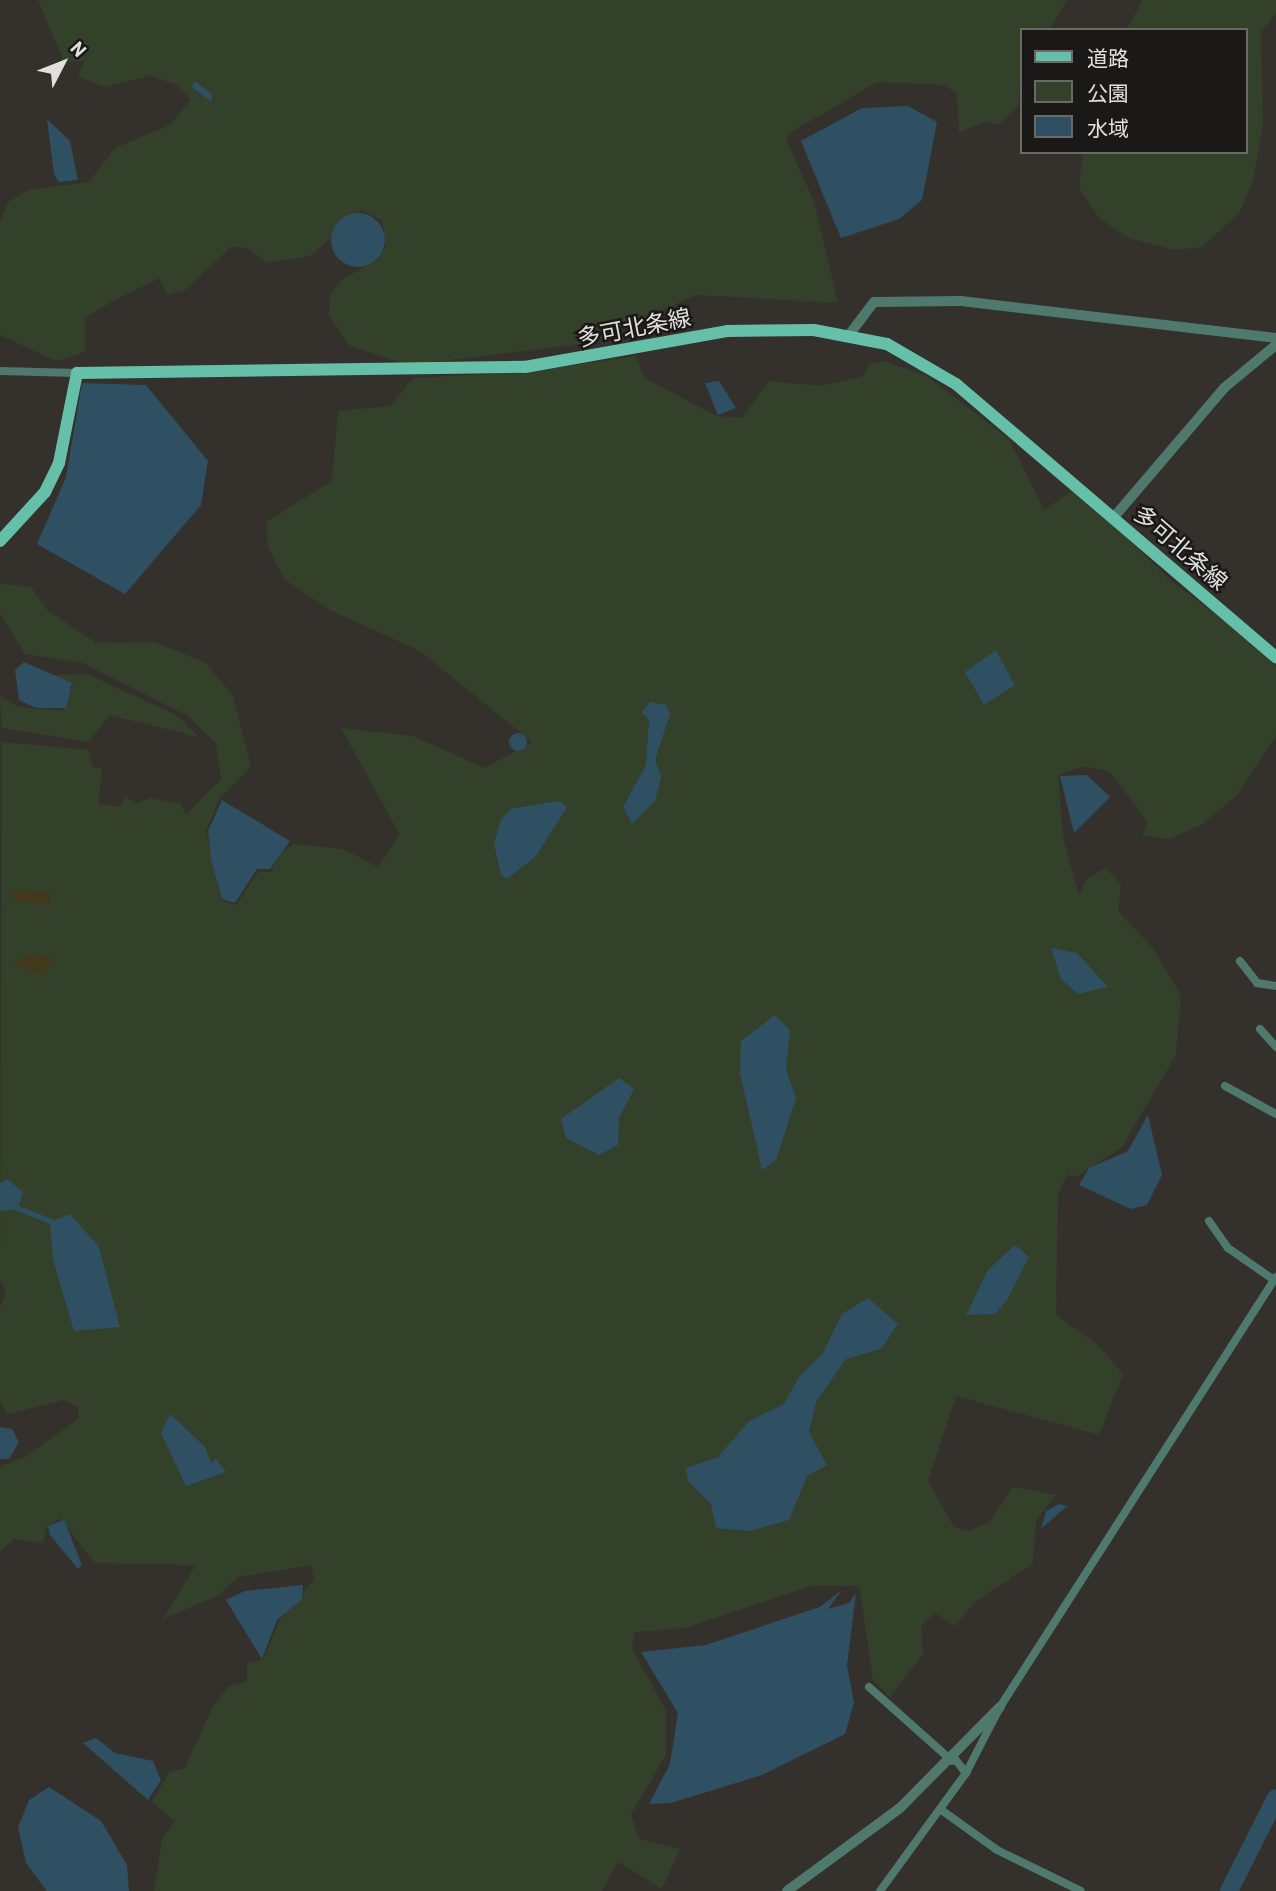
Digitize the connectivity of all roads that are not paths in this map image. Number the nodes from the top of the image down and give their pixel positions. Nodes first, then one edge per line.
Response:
1 (849, 335) junction
2 (1276, 338) edge
3 (1276, 345) edge
4 (0, 371) edge
5 (77, 373) junction
6 (1114, 517) junction
7 (0, 541) edge
8 (1276, 657) edge
9 (1240, 961) dead end
10 (1276, 986) edge
11 (1260, 1029) dead end
12 (1276, 1046) edge
13 (1225, 1086) dead end
14 (1276, 1114) edge
15 (1209, 1222) dead end
16 (1275, 1279) edge
17 (869, 1687) dead end
18 (1000, 1707) junction
19 (953, 1760) junction
20 (966, 1773) junction
21 (940, 1809) junction
22 (787, 1891) edge
23 (880, 1891) edge
24 (1081, 1891) edge

1 - 2 street
1 - 5 main road, 多可北条線
1 - 6 main road, 多可北条線
3 - 6 street
4 - 5 street
5 - 7 main road
6 - 8 main road, 多可北条線
9 - 10 street
11 - 12 street
13 - 14 street
15 - 16 street
16 - 18 street
17 - 19 street
18 - 19 street
18 - 20 street
19 - 20 street
19 - 22 street
20 - 21 street
21 - 23 street
21 - 24 street

